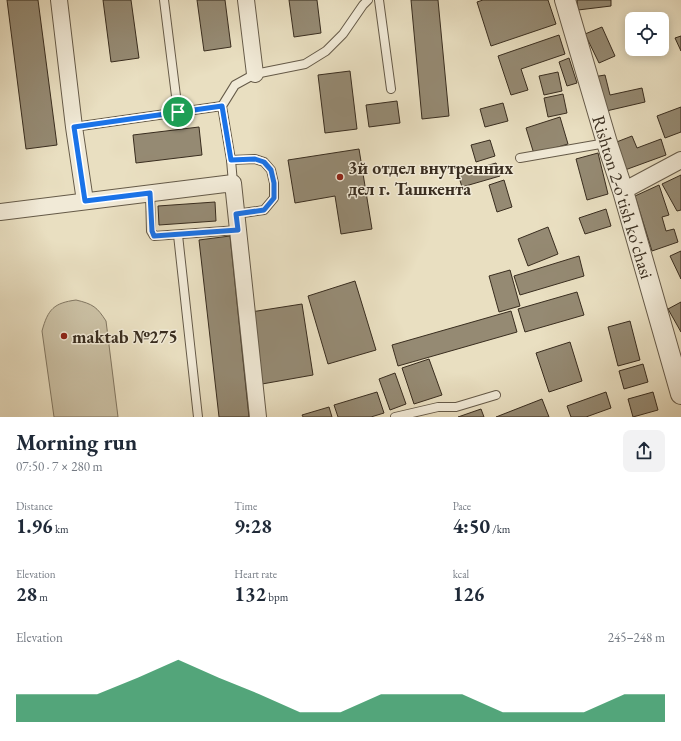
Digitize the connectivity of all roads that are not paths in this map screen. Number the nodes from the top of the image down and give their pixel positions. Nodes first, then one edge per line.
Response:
1 (59, 0) edge
2 (164, 0) edge
3 (246, 0) edge
4 (368, 0) edge
5 (379, 0) edge
6 (565, 0) edge
7 (255, 74) junction
8 (391, 89) dead end
9 (222, 106) junction
10 (178, 112) junction
11 (74, 127) junction
12 (607, 143) junction
13 (520, 158) dead end
14 (231, 160) junction
15 (681, 160) edge
16 (233, 183) junction
17 (623, 191) junction
18 (150, 193) junction
19 (85, 201) junction
20 (0, 212) edge
21 (236, 214) junction
22 (238, 230) junction
23 (178, 235) junction
24 (681, 394) edge
25 (496, 395) dead end
26 (198, 417) edge
27 (258, 417) edge
28 (396, 417) edge

1 - 11 street
2 - 10 lane
3 - 7 street
4 - 7 lane
5 - 8 lane
6 - 12 street, Rishton 2-o'tish ko'chasi
7 - 9 lane
9 - 10 lane
9 - 14 lane
10 - 11 lane
11 - 19 street
12 - 13 lane
12 - 17 street, Rishton 2-o'tish ko'chasi
14 - 16 lane
14 - 21 lane
15 - 17 street
16 - 18 street
16 - 21 street
17 - 24 street, Rishton 2-o'tish ko'chasi
18 - 19 street
18 - 23 lane
19 - 20 street
21 - 22 street
22 - 23 lane
22 - 27 street
23 - 26 lane
25 - 28 lane

